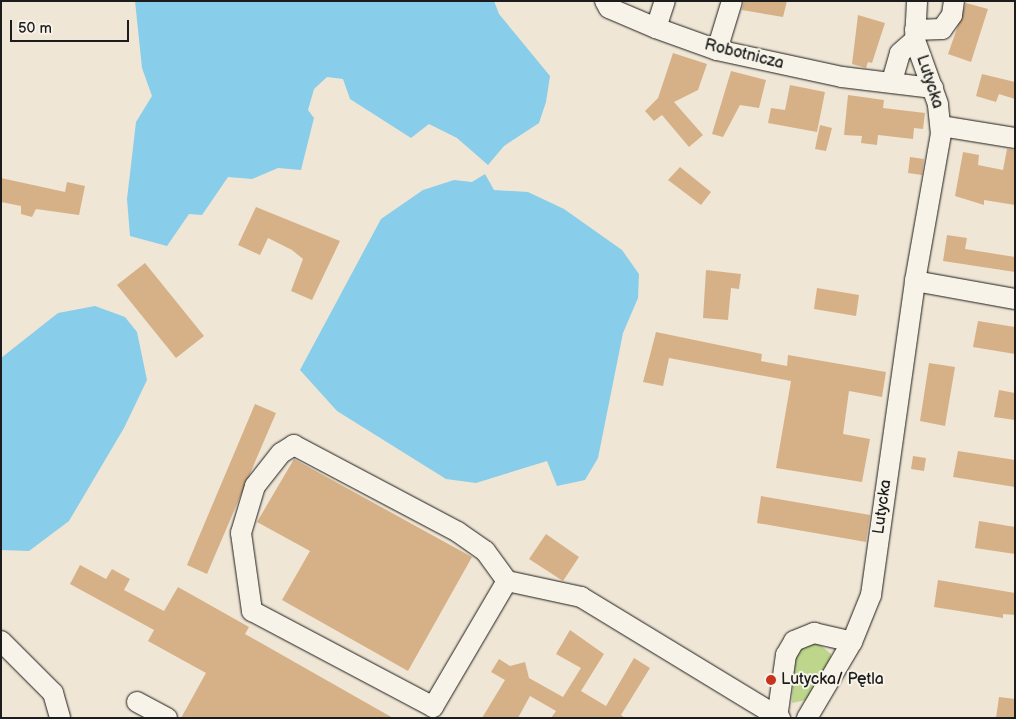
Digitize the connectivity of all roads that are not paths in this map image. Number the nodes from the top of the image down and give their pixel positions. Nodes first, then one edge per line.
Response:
1 (605, 1) edge
2 (665, 1) edge
3 (732, 1) edge
4 (916, 1) edge
5 (954, 1) edge
6 (656, 28) junction
7 (915, 35) junction
8 (717, 50) junction
9 (892, 81) junction
10 (932, 88) junction
11 (941, 126) junction
12 (1015, 138) edge
13 (915, 281) junction
14 (1015, 298) edge
15 (507, 581) junction
16 (1, 641) edge
17 (852, 642) junction
18 (137, 702) dead end
19 (433, 712) edge
20 (778, 717) edge
21 (60, 718) edge
22 (167, 718) edge
23 (807, 718) edge

1 - 6 street, Robotnicza
2 - 6 street
3 - 8 street
4 - 7 street, Lutycka
5 - 7 street
6 - 8 street, Robotnicza
7 - 9 street
7 - 10 street, Lutycka
8 - 9 street, Robotnicza
9 - 10 street, Robotnicza
10 - 11 street, Lutycka
11 - 12 street
11 - 13 street, Lutycka
13 - 14 street
13 - 17 street, Lutycka
15 - 19 street
15 - 19 street
15 - 20 street
16 - 21 street
17 - 20 street
17 - 23 street, Lutycka
18 - 22 street

